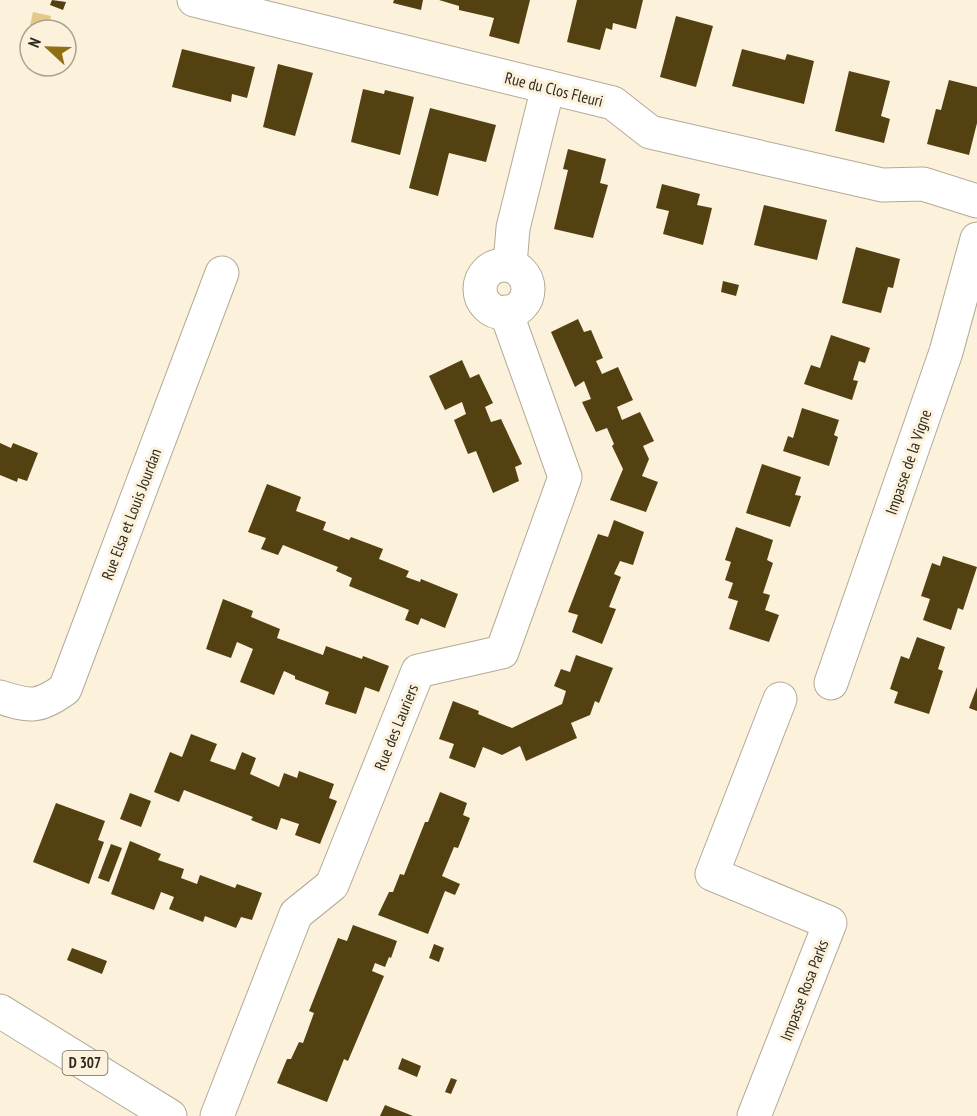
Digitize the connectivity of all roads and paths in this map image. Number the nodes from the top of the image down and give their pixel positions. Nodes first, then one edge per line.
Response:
1 (194, 0) edge
2 (548, 87) junction
3 (977, 201) edge
4 (977, 239) edge
5 (222, 273) dead end
6 (831, 683) dead end
7 (0, 697) edge
8 (780, 699) dead end
9 (0, 1011) edge
10 (170, 1116) edge
11 (217, 1116) edge
12 (754, 1116) edge

1 - 2 street, Rue du Clos Fleuri
2 - 3 street, Rue du Clos Fleuri
2 - 11 street, Rue des Lauriers
4 - 6 street, Impasse de la Vigne
5 - 7 street, Rue Elsa et Louis Jourdan
8 - 12 street, Impasse Rosa Parks
9 - 10 street, D 307

